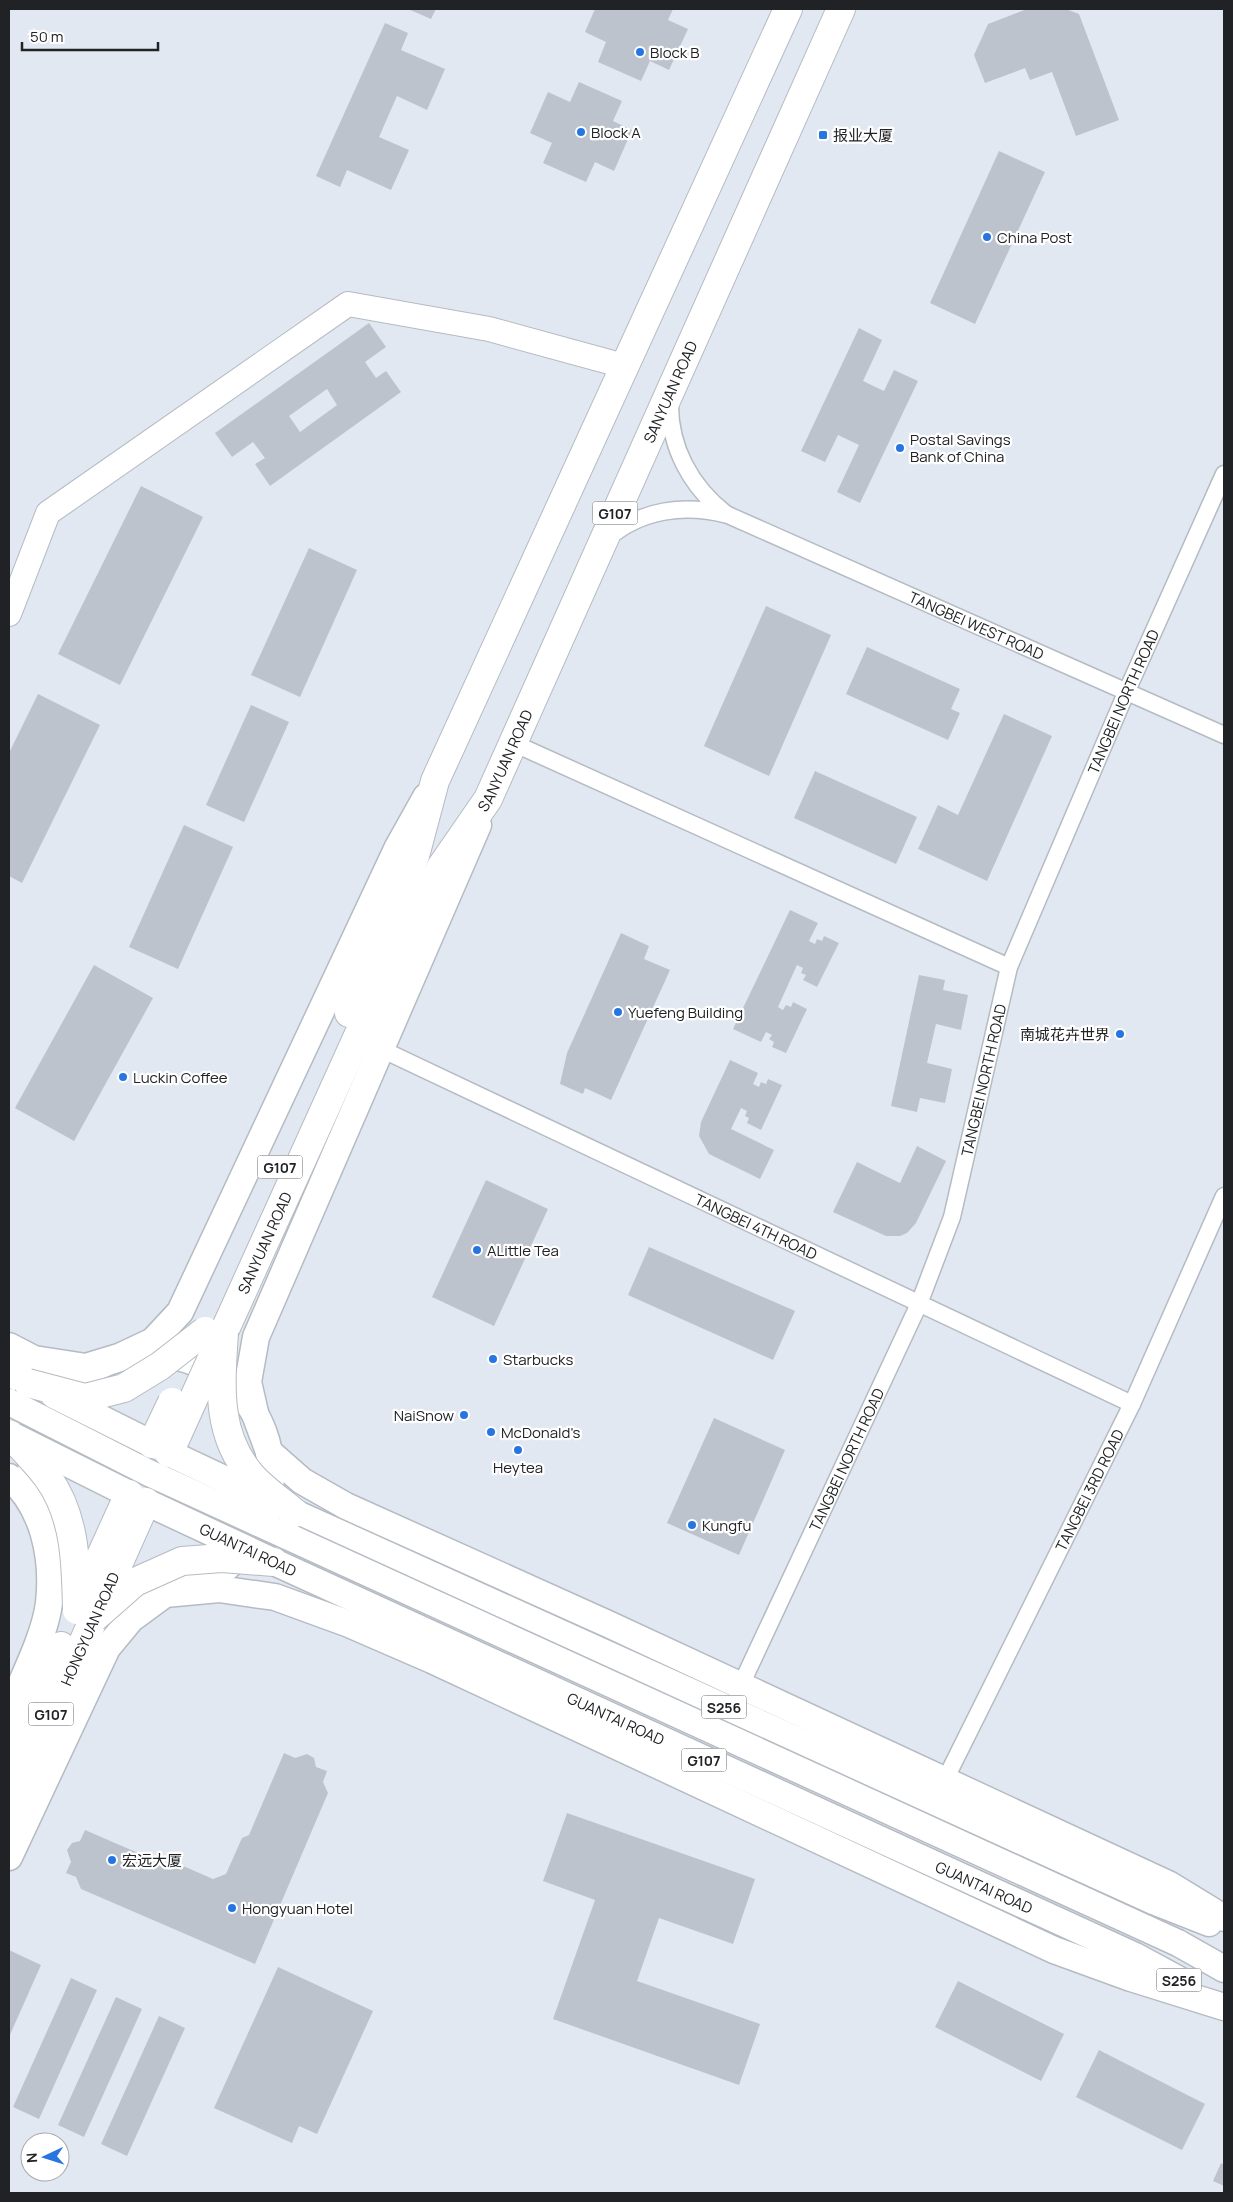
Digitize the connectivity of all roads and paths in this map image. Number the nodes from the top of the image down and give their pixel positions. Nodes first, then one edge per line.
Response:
1 (788, 9) edge
2 (841, 9) edge
3 (624, 366) junction
4 (671, 387) junction
5 (1224, 474) edge
6 (728, 515) junction
7 (602, 543) junction
8 (9, 614) edge
9 (1126, 693) junction
10 (1224, 735) edge
11 (512, 743) junction
12 (435, 781) junction
13 (488, 799) junction
14 (1009, 967) junction
15 (363, 1005) junction
16 (381, 1050) junction
17 (1224, 1196) edge
18 (918, 1304) junction
19 (214, 1331) junction
20 (9, 1346) edge
21 (120, 1357) junction
22 (19, 1378) edge
23 (9, 1402) edge
24 (1132, 1404) junction
25 (256, 1417) junction
26 (9, 1435) edge
27 (160, 1449) junction
28 (9, 1477) edge
29 (138, 1498) junction
30 (295, 1513) junction
31 (37, 1514) junction
32 (274, 1562) junction
33 (165, 1594) junction
34 (85, 1614) junction
35 (742, 1685) junction
36 (9, 1711) edge
37 (9, 1760) edge
38 (945, 1780) junction
39 (9, 1810) edge
40 (9, 1857) edge
41 (1224, 1918) edge
42 (1224, 1928) edge
43 (1178, 1943) junction
44 (1135, 1956) joint
45 (1224, 1957) edge
46 (1224, 1969) edge
47 (1224, 2005) edge

1 - 3 highway, SANYUAN ROAD / G107
2 - 4 highway, SANYUAN ROAD / G107
3 - 8 street
3 - 12 highway, SANYUAN ROAD / G107
4 - 6 street
4 - 7 highway, SANYUAN ROAD / G107
5 - 9 street, TANGBEI NORTH ROAD
6 - 7 street
6 - 9 street, TANGBEI WEST ROAD
7 - 11 highway, SANYUAN ROAD / G107
9 - 10 street, TANGBEI WEST ROAD
9 - 14 street, TANGBEI NORTH ROAD
11 - 13 highway, SANYUAN ROAD / G107
11 - 14 street
12 - 15 highway, SANYUAN ROAD / G107
12 - 21 main road
13 - 15 highway, SANYUAN ROAD / G107
13 - 16 main road
14 - 18 street, TANGBEI NORTH ROAD
15 - 19 highway, SANYUAN ROAD / G107
16 - 18 street, TANGBEI 4TH ROAD
16 - 25 main road
17 - 24 street, TANGBEI 3RD ROAD
18 - 24 street, TANGBEI 4TH ROAD
18 - 35 street, TANGBEI NORTH ROAD
19 - 22 highway, bridge
19 - 27 highway, SANYUAN ROAD / G107, bridge
19 - 30 highway, bridge
20 - 21 main road
21 - 25 main road
21 - 31 main road
22 - 27 main road, bridge
23 - 43 main road, bridge
24 - 38 street, TANGBEI 3RD ROAD
25 - 33 main road
25 - 35 main road
26 - 29 main road, GUANTAI ROAD, bridge
26 - 34 highway, bridge
27 - 29 highway, SANYUAN ROAD / G107, bridge
27 - 30 main road, bridge
28 - 31 main road
29 - 32 main road, GUANTAI ROAD / G107, bridge
29 - 34 highway, HONGYUAN ROAD / G107, bridge
30 - 42 main road, S256
31 - 33 main road
31 - 36 main road
32 - 34 highway, bridge
32 - 44 main road, GUANTAI ROAD / G107
33 - 40 main road
33 - 47 main road
34 - 37 highway, HONGYUAN ROAD / G107
34 - 39 highway, HONGYUAN ROAD / G107
35 - 38 main road
38 - 41 main road
43 - 45 main road
43 - 46 main road
44 - 47 main road, GUANTAI ROAD / S256

